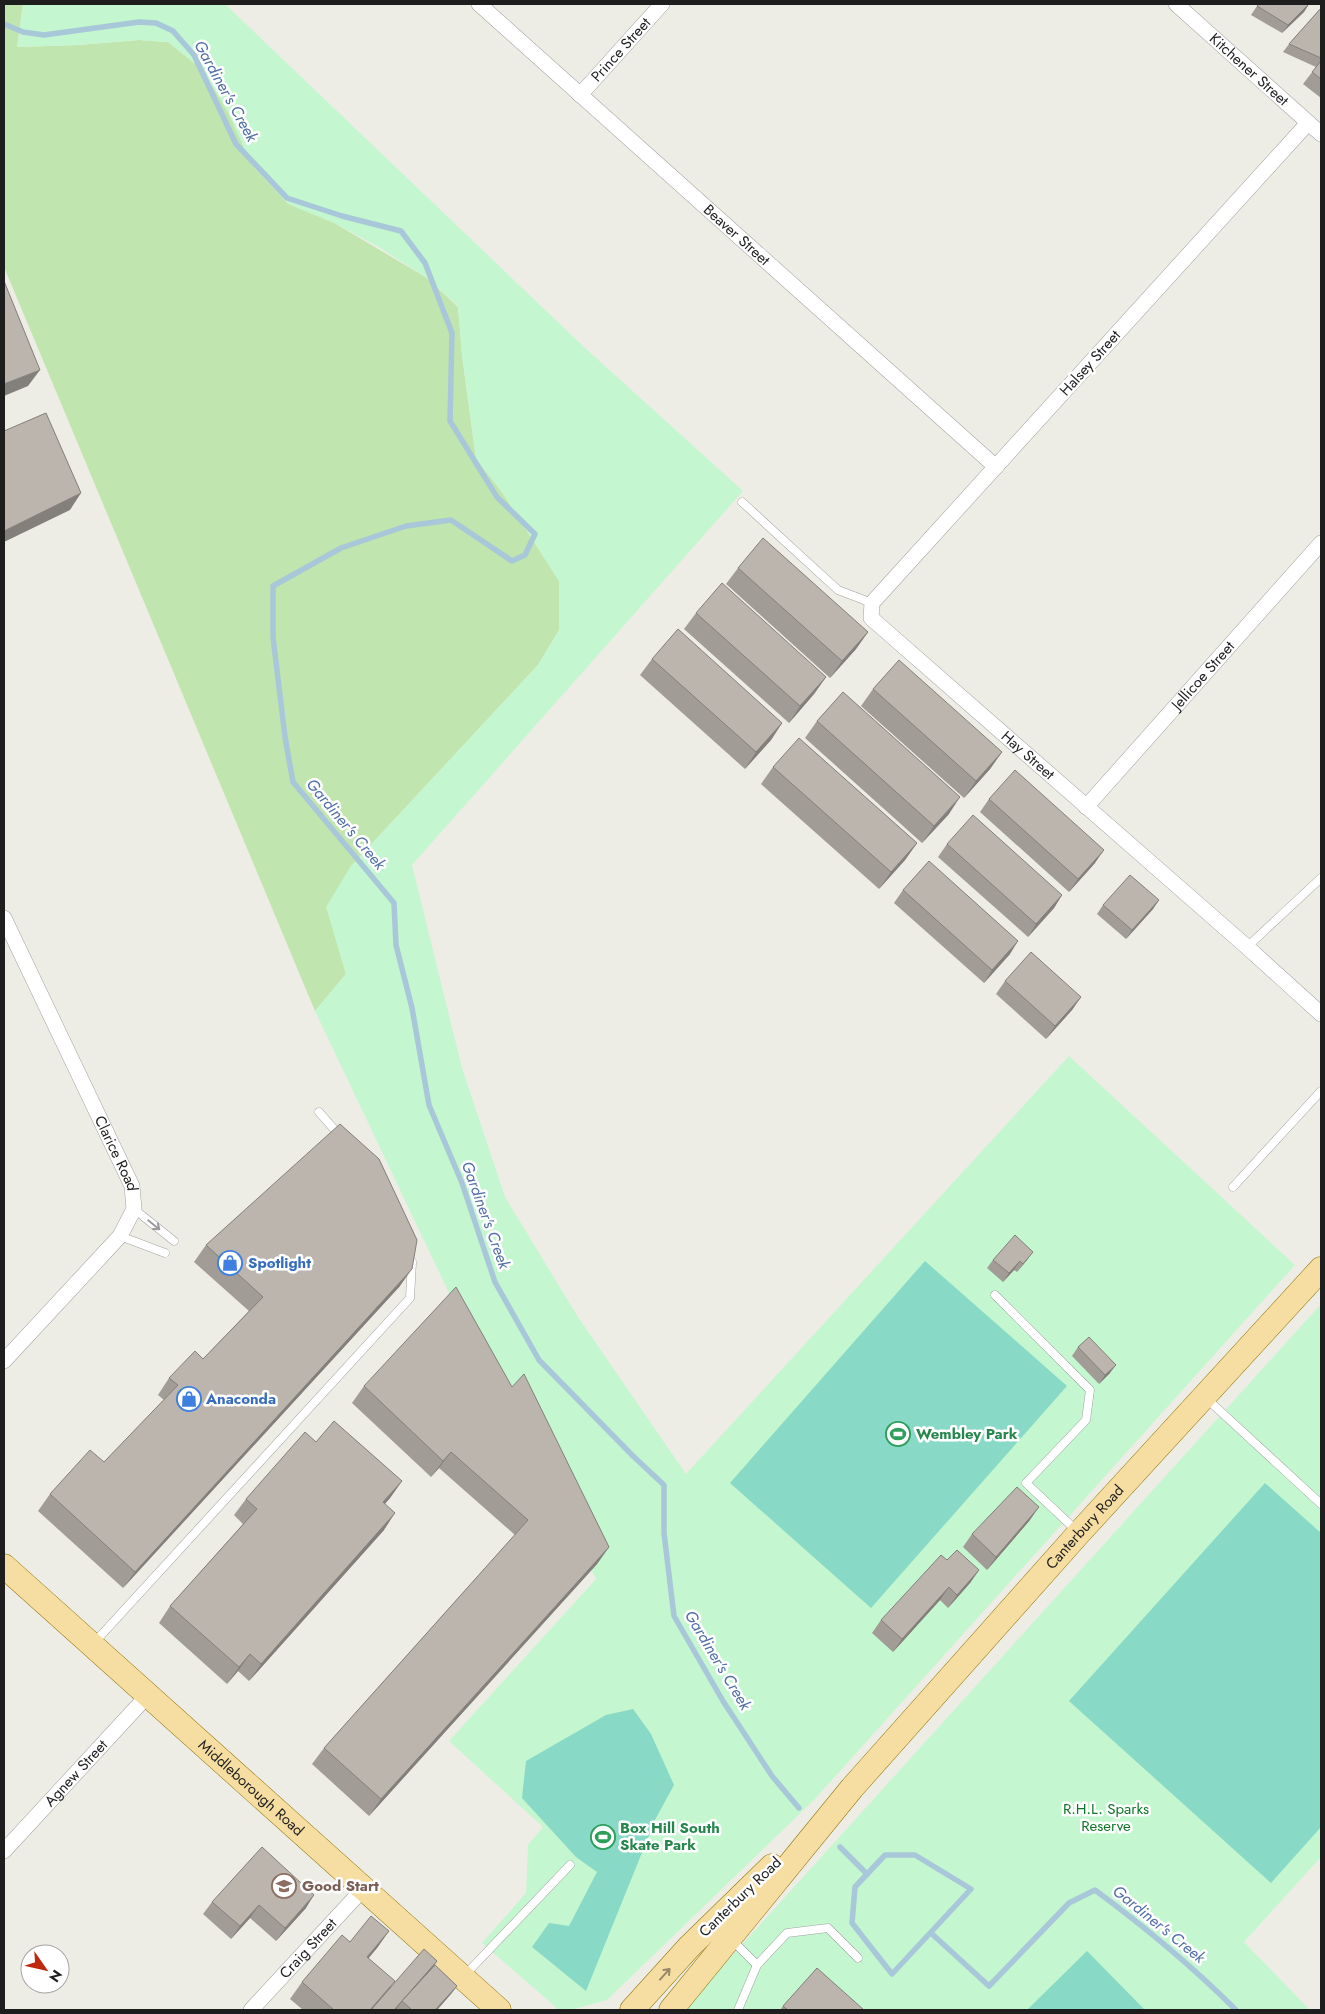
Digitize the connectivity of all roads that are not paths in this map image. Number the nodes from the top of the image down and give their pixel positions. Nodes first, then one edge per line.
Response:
1 (479, 4) edge
2 (662, 4) edge
3 (1176, 4) edge
4 (580, 95) junction
5 (1308, 123) junction
6 (1321, 134) edge
7 (996, 467) junction
8 (742, 502) dead end
9 (1321, 543) edge
10 (872, 603) junction
11 (1086, 807) junction
12 (1321, 878) edge
13 (4, 918) edge
14 (1247, 947) junction
15 (1321, 1014) edge
16 (1321, 1091) edge
17 (319, 1112) dead end
18 (346, 1142) edge
19 (1233, 1187) dead end
20 (134, 1209) junction
21 (120, 1236) junction
22 (174, 1241) dead end
23 (412, 1251) edge
24 (165, 1253) dead end
25 (1321, 1269) edge
26 (995, 1295) dead end
27 (4, 1361) edge
28 (1204, 1397) junction
29 (1321, 1504) edge
30 (1079, 1533) junction
31 (4, 1566) edge
32 (92, 1645) junction
33 (148, 1695) junction
34 (852, 1788) junction
35 (4, 1851) edge
36 (570, 1865) dead end
37 (364, 1888) junction
38 (730, 1938) junction
39 (858, 1958) dead end
40 (757, 1965) junction
41 (463, 1978) junction
42 (742, 2009) edge
43 (251, 2010) edge
44 (499, 2010) edge
45 (632, 2010) edge
46 (671, 2010) edge

1 - 4 street, Beaver Street
2 - 4 street, Prince Street
3 - 5 street, Kitchener Street
4 - 7 street, Beaver Street
5 - 6 street, Kitchener Street
5 - 7 street, Halsey Street
7 - 10 street, Halsey Street
8 - 10 lane
9 - 11 street, Jellicoe Street
10 - 11 street, Hay Street
11 - 14 street, Hay Street
12 - 14 lane
13 - 20 street, Clarice Road
14 - 15 street, Hay Street
16 - 19 lane
17 - 18 lane
20 - 21 street, Clarice Road
20 -> 22 lane
21 - 24 lane
21 - 27 street, Clarice Road
23 - 32 lane
25 - 28 main road, Canterbury Road
26 - 30 lane
28 - 29 lane
28 - 30 main road, Canterbury Road
30 - 34 main road, Canterbury Road
31 - 32 main road, Middleborough Road
32 - 33 main road, Middleborough Road
33 - 35 street, Agnew Street
33 - 37 main road, Middleborough Road
34 - 38 main road, Canterbury Road
45 -> 34 main road, Canterbury Road
36 - 41 lane
37 - 41 main road, Middleborough Road
37 - 43 street, Craig Street
38 - 40 lane
38 - 46 main road, Canterbury Road
39 - 40 lane
40 - 42 lane
41 - 44 main road, Middleborough Road

